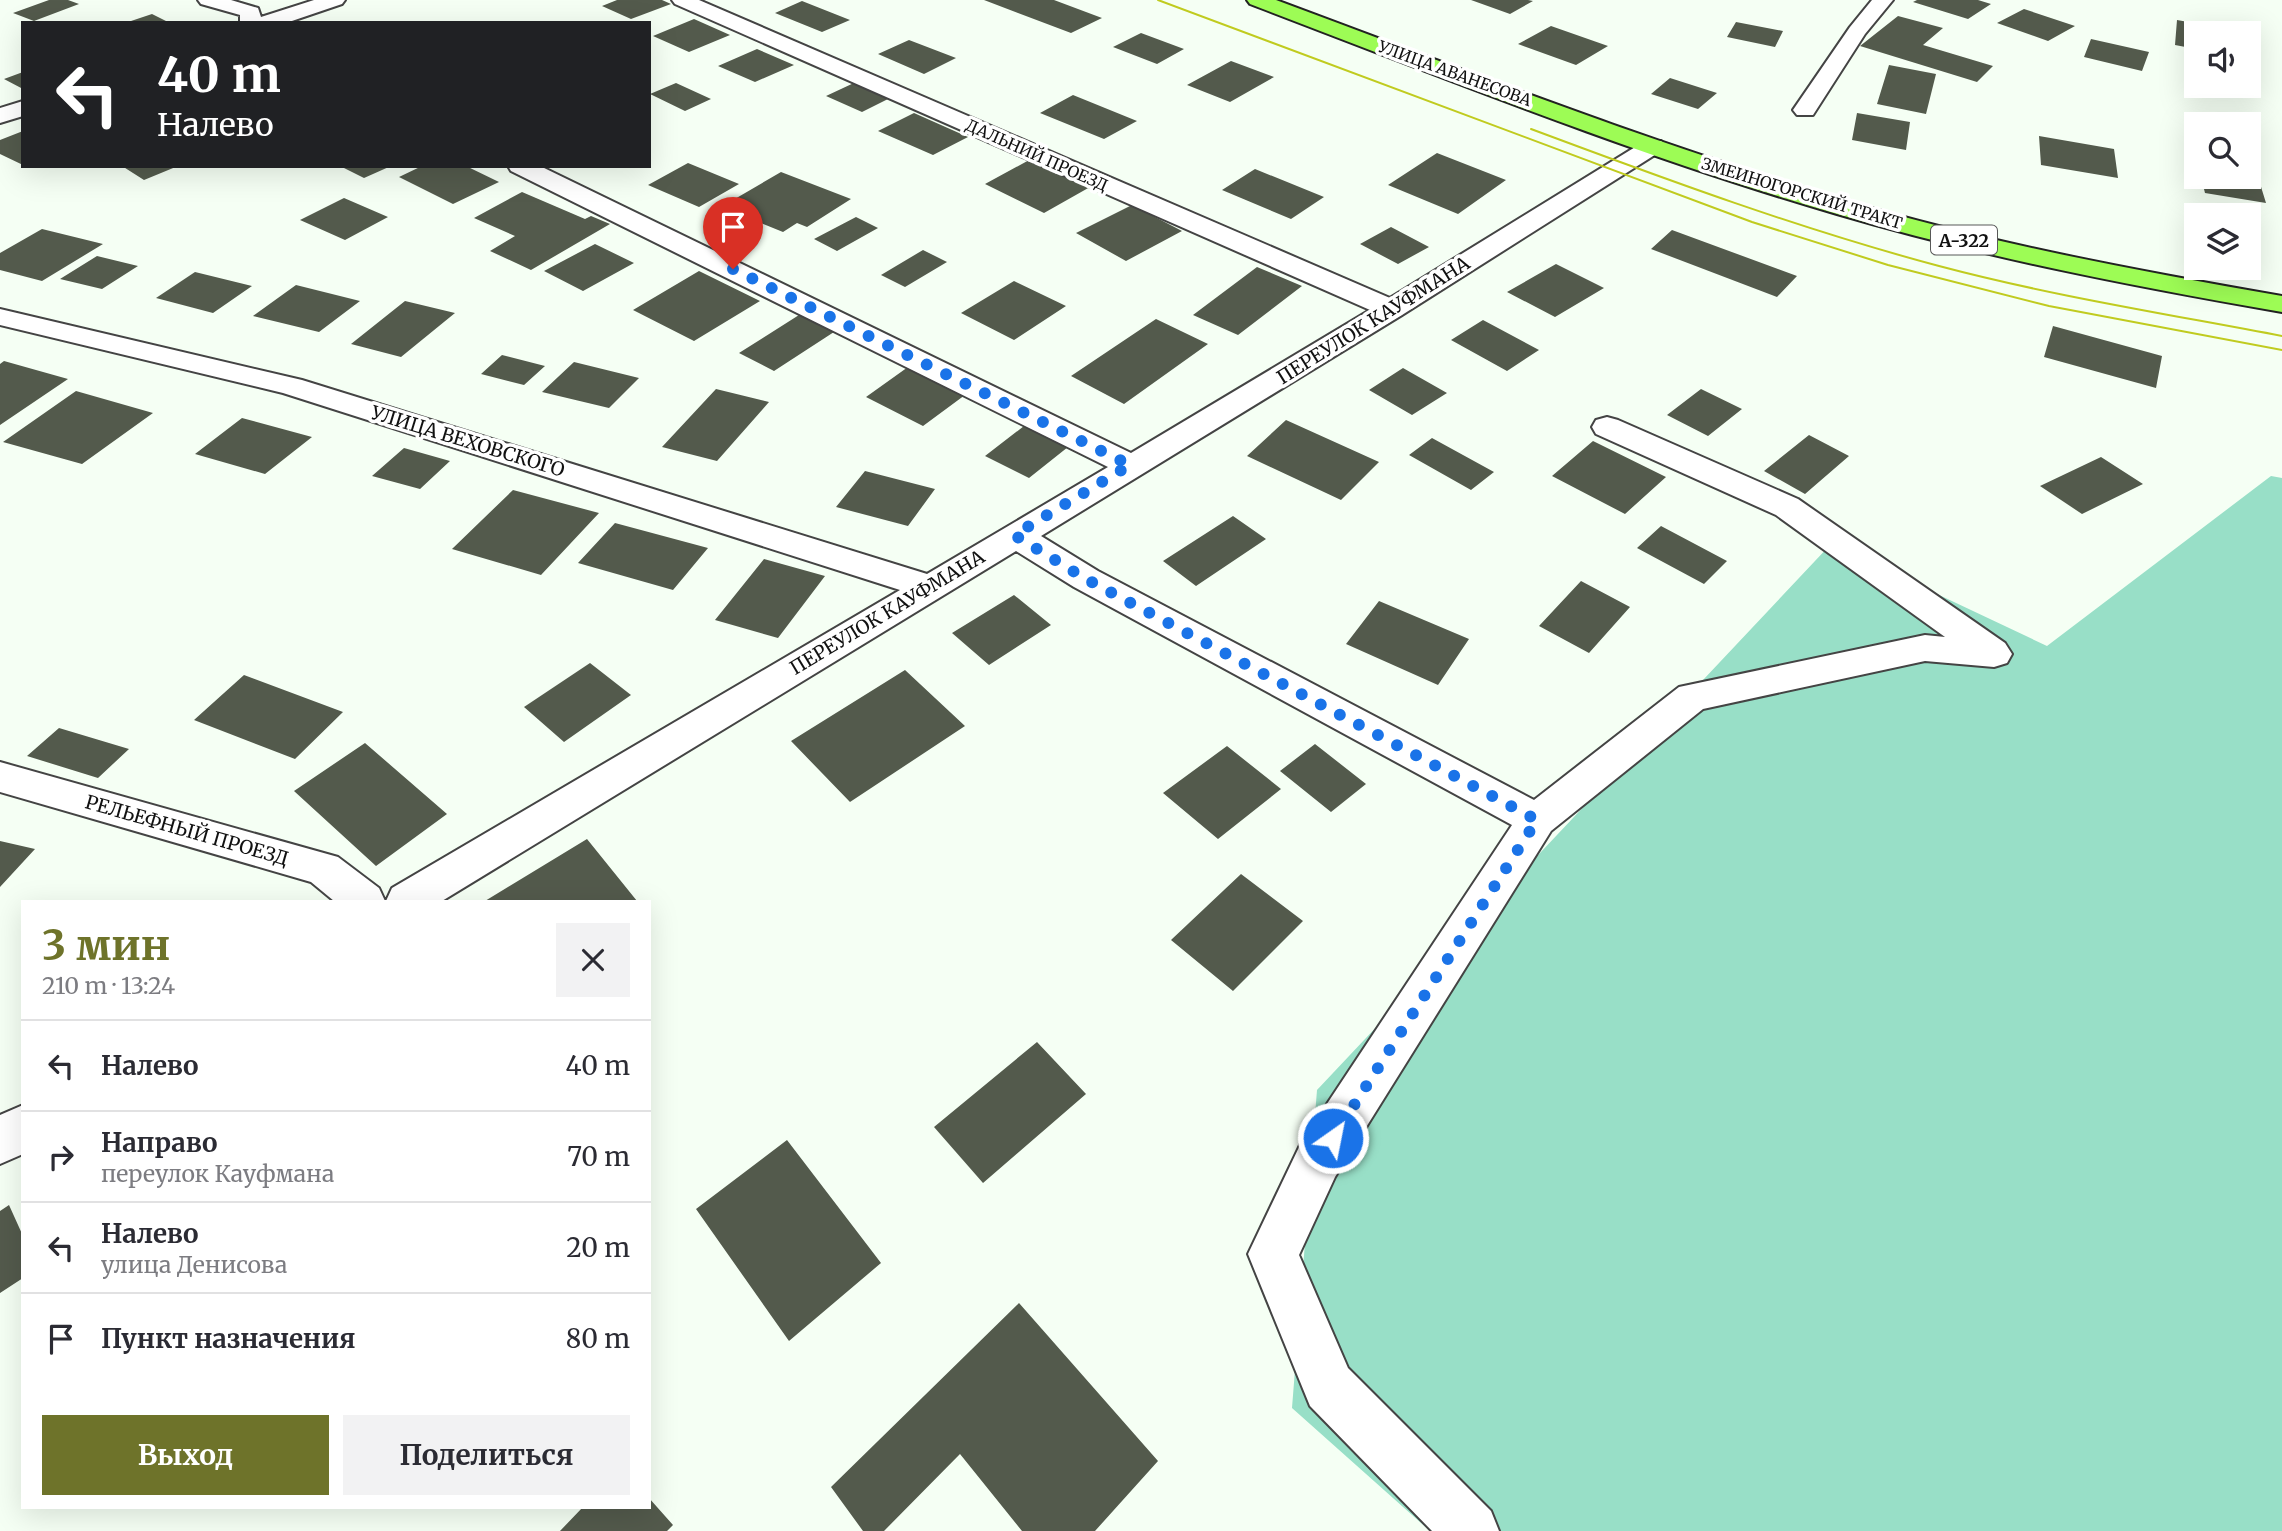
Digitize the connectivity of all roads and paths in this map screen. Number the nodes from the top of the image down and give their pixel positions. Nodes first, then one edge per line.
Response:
1 (208, 0) edge
2 (335, 0) edge
3 (682, 0) edge
4 (1258, 0) edge
5 (1883, 0) edge
6 (250, 21) edge
7 (270, 21) edge
8 (21, 109) edge
9 (1805, 110) dead end
10 (0, 116) edge
11 (1653, 146) junction
12 (524, 168) edge
13 (2282, 304) edge
14 (1392, 309) junction
15 (0, 317) edge
16 (1607, 427) dead end
17 (1130, 465) junction
18 (1014, 535) junction
19 (930, 587) junction
20 (0, 777) edge
21 (1537, 820) junction
22 (363, 900) edge
23 (409, 900) edge
24 (21, 1129) edge
25 (0, 1141) edge
26 (1471, 1531) edge

1 - 6 street
2 - 7 street
3 - 14 street, ДАЛЬНИЙ ПРОЕЗД
4 - 11 highway, УЛИЦА АВАНЕСОВА / А-322
5 - 9 street
8 - 10 street
11 - 13 highway, ЗМЕИНОГОРСКИЙ ТРАКТ / А-322
11 - 14 street, ПЕРЕУЛОК КАУФМАНА
12 - 17 street
14 - 17 street, ПЕРЕУЛОК КАУФМАНА
15 - 19 street, УЛИЦА ВЕХОВСКОГО
16 - 21 street
17 - 18 street, ПЕРЕУЛОК КАУФМАНА
18 - 19 street, ПЕРЕУЛОК КАУФМАНА
18 - 21 street
19 - 23 street, ПЕРЕУЛОК КАУФМАНА
20 - 22 street, РЕЛЬЕФНЫЙ ПРОЕЗД
21 - 26 street
24 - 25 street

